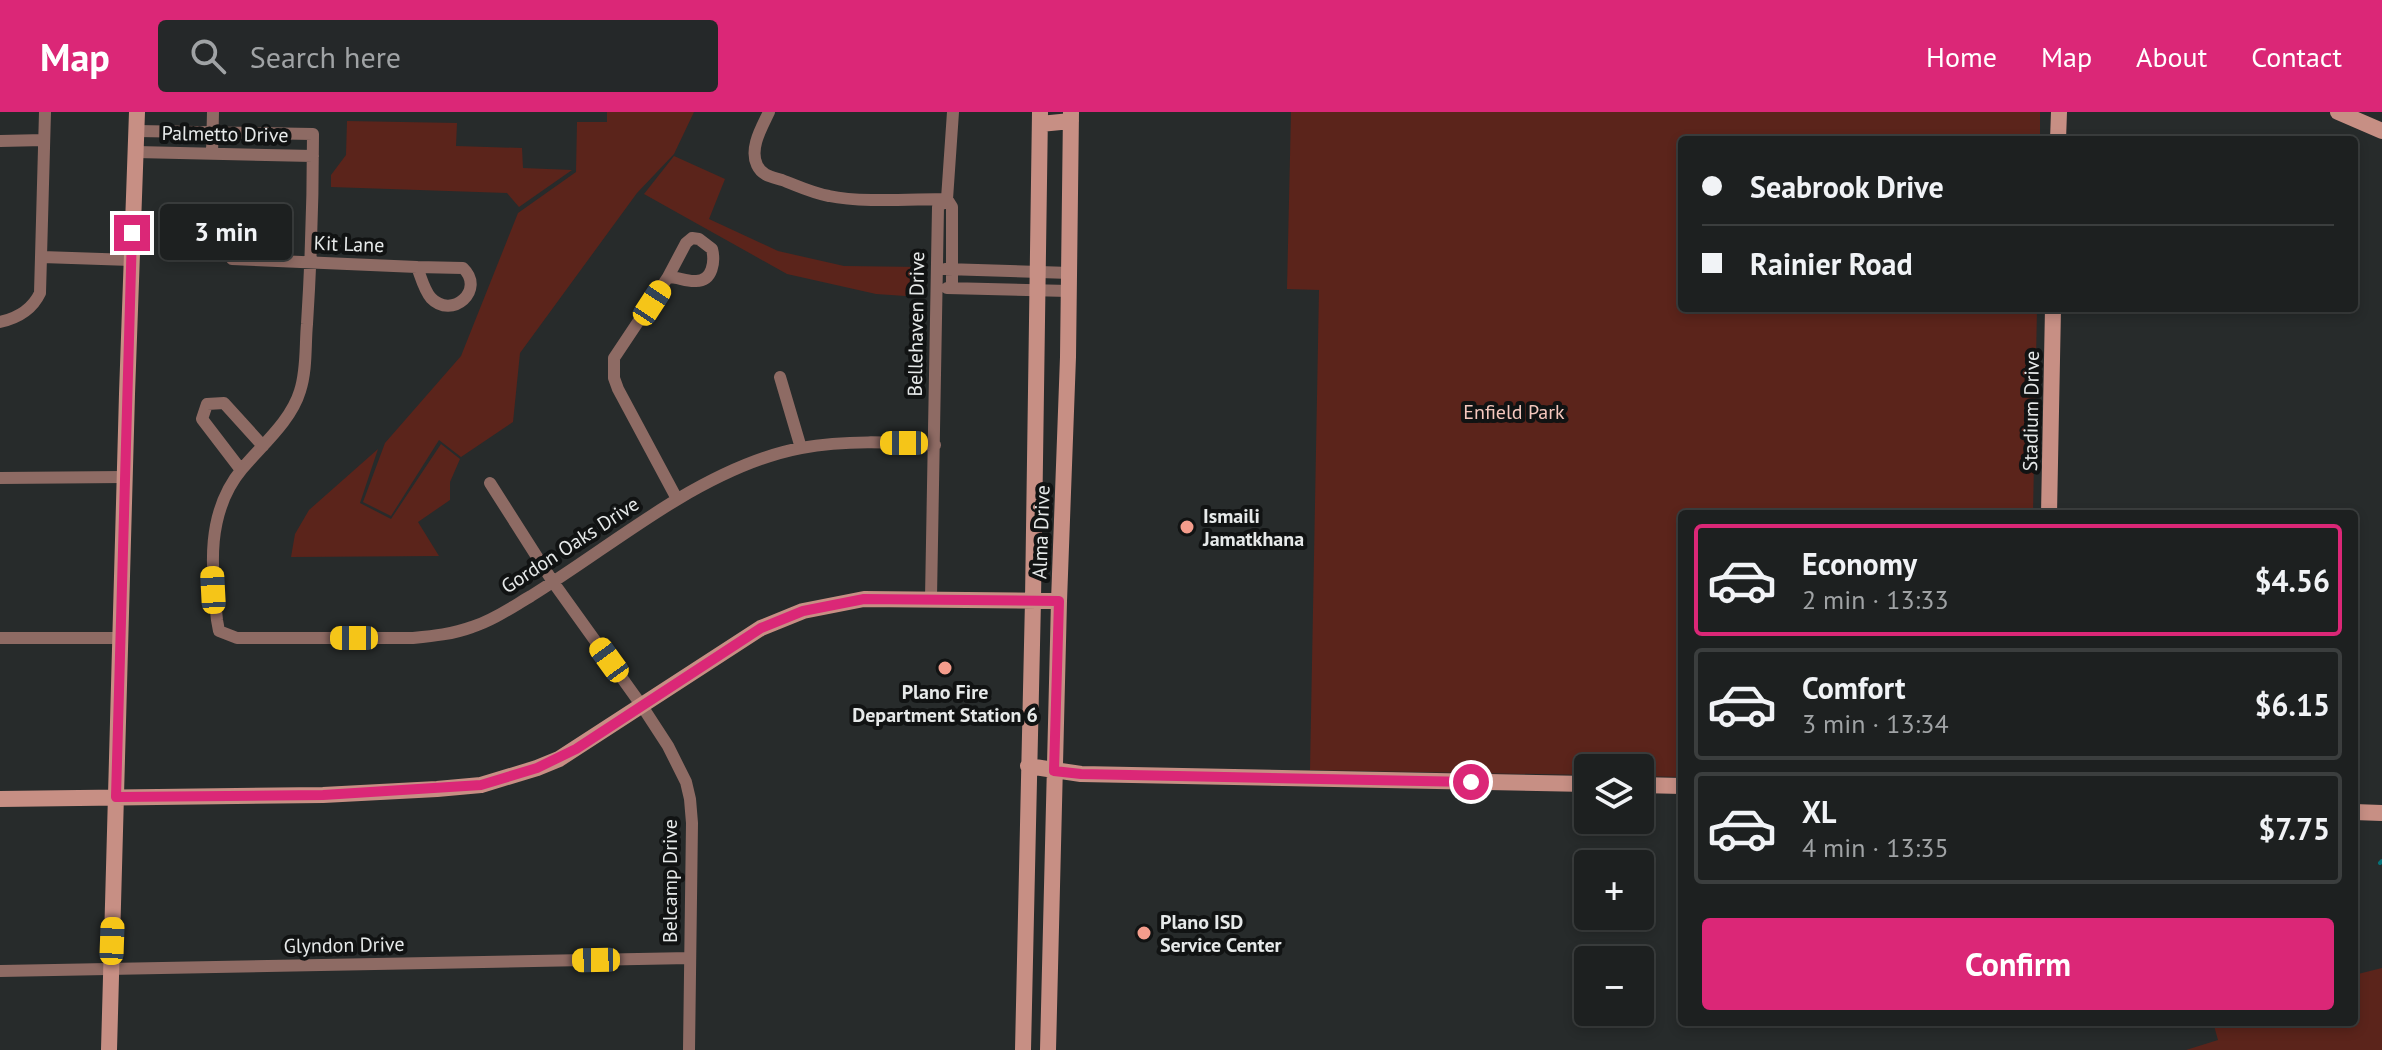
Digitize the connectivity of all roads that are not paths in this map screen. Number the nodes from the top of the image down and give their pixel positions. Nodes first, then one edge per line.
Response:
1 (45, 112) edge
2 (137, 112) edge
3 (213, 112) edge
4 (769, 112) edge
5 (953, 112) edge
6 (2059, 112) edge
7 (2338, 112) edge
8 (1071, 117) edge
9 (1040, 118) edge
10 (137, 131) junction
11 (2382, 131) edge
12 (212, 133) junction
13 (2058, 136) edge
14 (44, 140) junction
15 (0, 141) edge
16 (136, 152) junction
17 (212, 154) junction
18 (313, 156) junction
19 (947, 199) junction
20 (42, 257) junction
21 (232, 259) dead end
22 (131, 260) junction
23 (311, 263) junction
24 (417, 267) junction
25 (936, 269) junction
26 (952, 270) junction
27 (1038, 272) junction
28 (1070, 273) junction
29 (668, 277) dead end
30 (936, 288) junction
31 (952, 288) junction
32 (1037, 291) junction
33 (1069, 291) junction
34 (2053, 312) edge
35 (0, 322) edge
36 (780, 377) dead end
37 (935, 445) junction
38 (263, 446) junction
39 (801, 448) junction
40 (241, 470) junction
41 (124, 477) junction
42 (0, 478) edge
43 (490, 483) dead end
44 (677, 499) junction
45 (2049, 510) edge
46 (553, 582) junction
47 (931, 598) junction
48 (1033, 600) junction
49 (1059, 601) junction
50 (0, 638) edge
51 (120, 638) junction
52 (642, 706) junction
53 (1028, 766) junction
54 (1054, 771) junction
55 (1574, 784) edge
56 (1654, 785) edge
57 (1678, 786) edge
58 (116, 797) junction
59 (0, 799) edge
60 (2358, 812) edge
61 (2382, 813) edge
62 (690, 958) junction
63 (111, 970) junction
64 (0, 971) edge
65 (109, 1050) edge
66 (689, 1050) edge
67 (1023, 1050) edge
68 (1048, 1050) edge

1 - 14 street
2 - 10 street
3 - 12 street
4 - 19 street
5 - 19 street, Bellehaven Drive
6 - 13 street
7 - 11 street
8 - 9 street
8 - 28 street, Alma Drive
9 - 27 street, Alma Drive
10 - 12 street, Palmetto Drive
10 - 16 street
12 - 17 street
12 - 18 street, Palmetto Drive
14 - 15 street
14 - 20 street
16 - 17 street, Palmetto Drive
16 - 22 street
17 - 18 street, Palmetto Drive
18 - 23 street
19 - 25 street, Bellehaven Drive
19 - 26 street, Bellehaven Drive
20 - 22 street
20 - 35 street
21 - 23 street, Kit Lane
22 - 41 street
23 - 24 street, Kit Lane
23 - 38 street
24 - 24 street, Kit Lane
25 - 26 street
25 - 30 street, Bellehaven Drive
26 - 27 street
26 - 31 street, Bellehaven Drive
27 - 28 street
27 - 32 street, Alma Drive
28 - 33 street, Alma Drive
29 - 44 street
30 - 31 street
30 - 37 street, Bellehaven Drive
31 - 32 street
32 - 33 street
32 - 48 street, Alma Drive
33 - 49 street, Alma Drive
34 - 45 street, Stadium Drive
36 - 39 street
37 - 39 street, Gordon Oaks Drive
37 - 47 street, Bellehaven Drive
38 - 40 street
38 - 40 street
39 - 44 street, Gordon Oaks Drive
40 - 46 street, Gordon Oaks Drive
41 - 42 street
41 - 51 street
43 - 46 street, Belcamp Drive
44 - 46 street, Gordon Oaks Drive
46 - 52 street, Belcamp Drive
47 - 48 street
47 - 52 street
48 - 49 street
48 - 53 street, Alma Drive
49 - 54 street, Alma Drive
50 - 51 street
51 - 58 street
52 - 58 street
52 - 62 street, Belcamp Drive
53 - 54 street
53 - 67 street, Alma Drive
54 - 55 street
54 - 68 street, Alma Drive
56 - 57 street
58 - 59 street
58 - 63 street
60 - 61 street
62 - 63 street, Glyndon Drive
62 - 66 street, Belcamp Drive
63 - 64 street, Glyndon Drive
63 - 65 street

